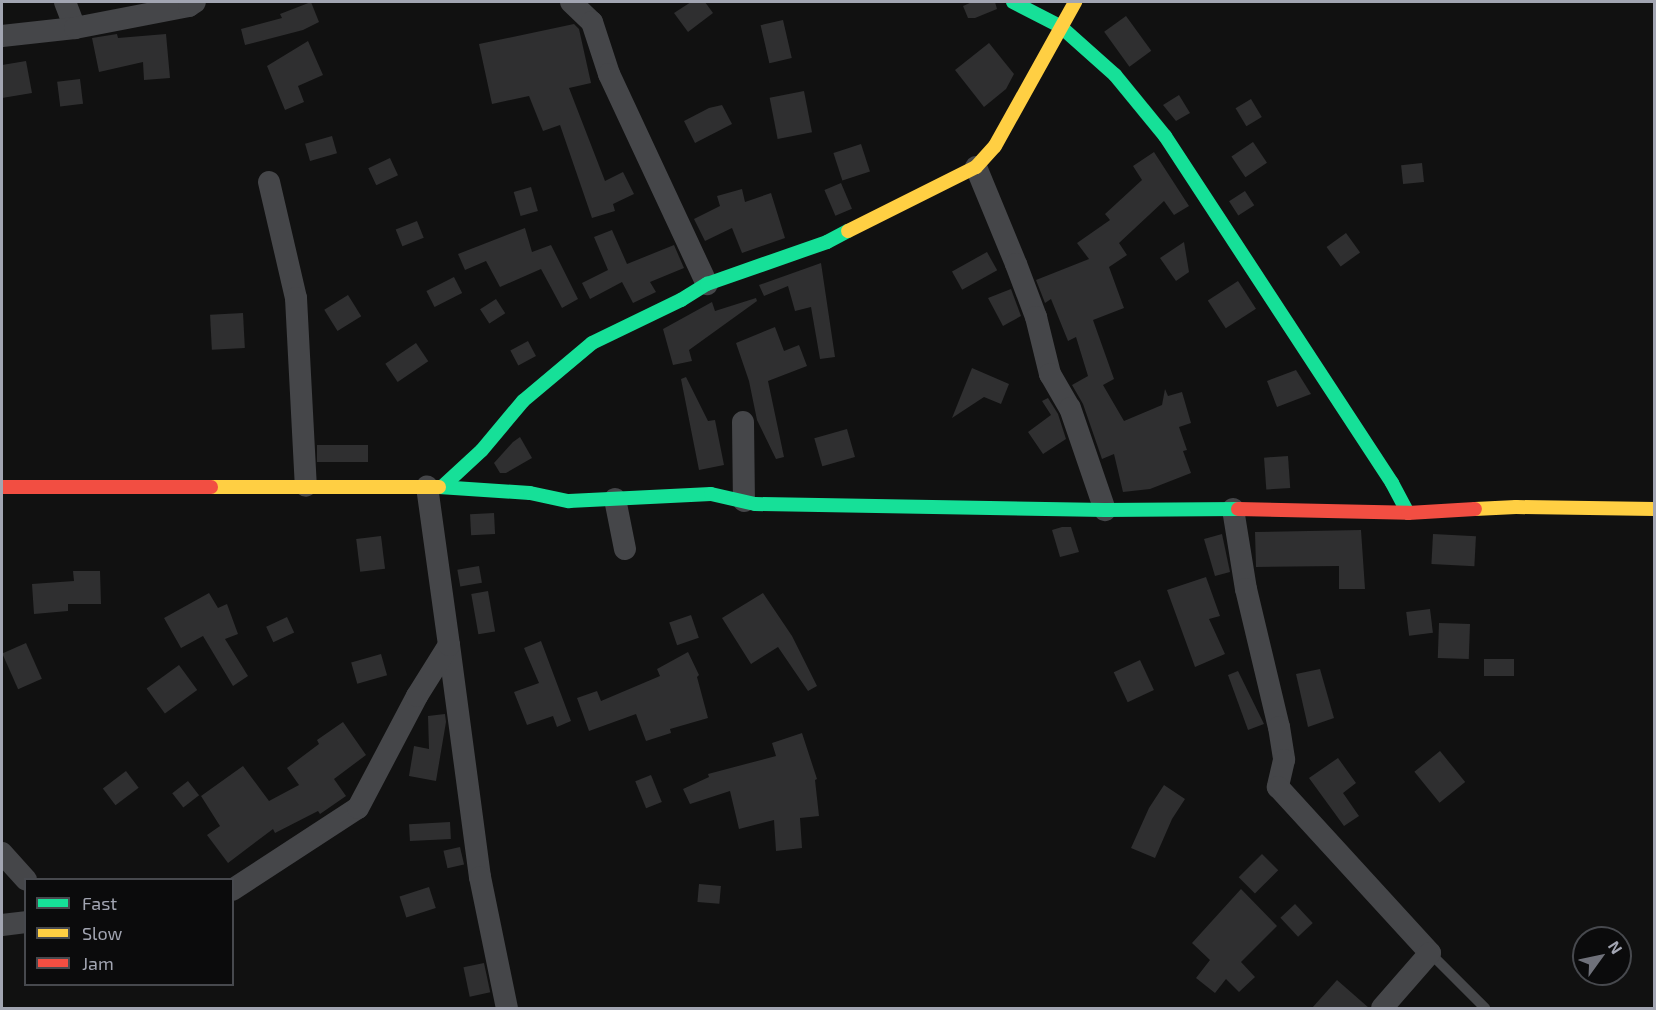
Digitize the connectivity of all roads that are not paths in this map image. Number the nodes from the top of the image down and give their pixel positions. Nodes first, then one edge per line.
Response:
1 (65, 2) edge
2 (195, 2) edge
3 (571, 2) edge
4 (1013, 2) edge
5 (1075, 2) edge
6 (1060, 26) junction
7 (75, 28) junction
8 (2, 36) edge
9 (975, 167) junction
10 (269, 182) dead end
11 (707, 284) junction
12 (743, 422) dead end
13 (306, 486) junction
14 (2, 487) edge
15 (434, 487) junction
16 (615, 499) junction
17 (744, 501) junction
18 (1233, 509) junction
19 (1654, 509) edge
20 (1105, 510) junction
21 (1408, 513) junction
22 (625, 549) dead end
23 (448, 645) junction
24 (2, 853) edge
25 (25, 878) edge
26 (234, 889) edge
27 (24, 922) edge
28 (2, 925) edge
29 (1430, 953) junction
30 (507, 1008) edge
31 (1382, 1008) edge
32 (1485, 1008) edge

1 - 7 street
2 - 7 street
3 - 11 street
4 - 6 street
5 - 6 street
6 - 9 street
6 - 21 street
7 - 8 street
9 - 11 street
9 - 20 street
10 - 13 street
11 - 15 street
12 - 17 street
13 - 14 street
13 - 15 street
15 - 16 street
15 - 23 street
16 - 17 street
16 - 22 street
17 - 20 street
18 - 20 street
18 - 21 street
18 - 29 street
19 - 21 street
23 - 26 street
23 - 30 street
24 - 25 street
27 - 28 street
29 - 31 street
29 - 32 lane

